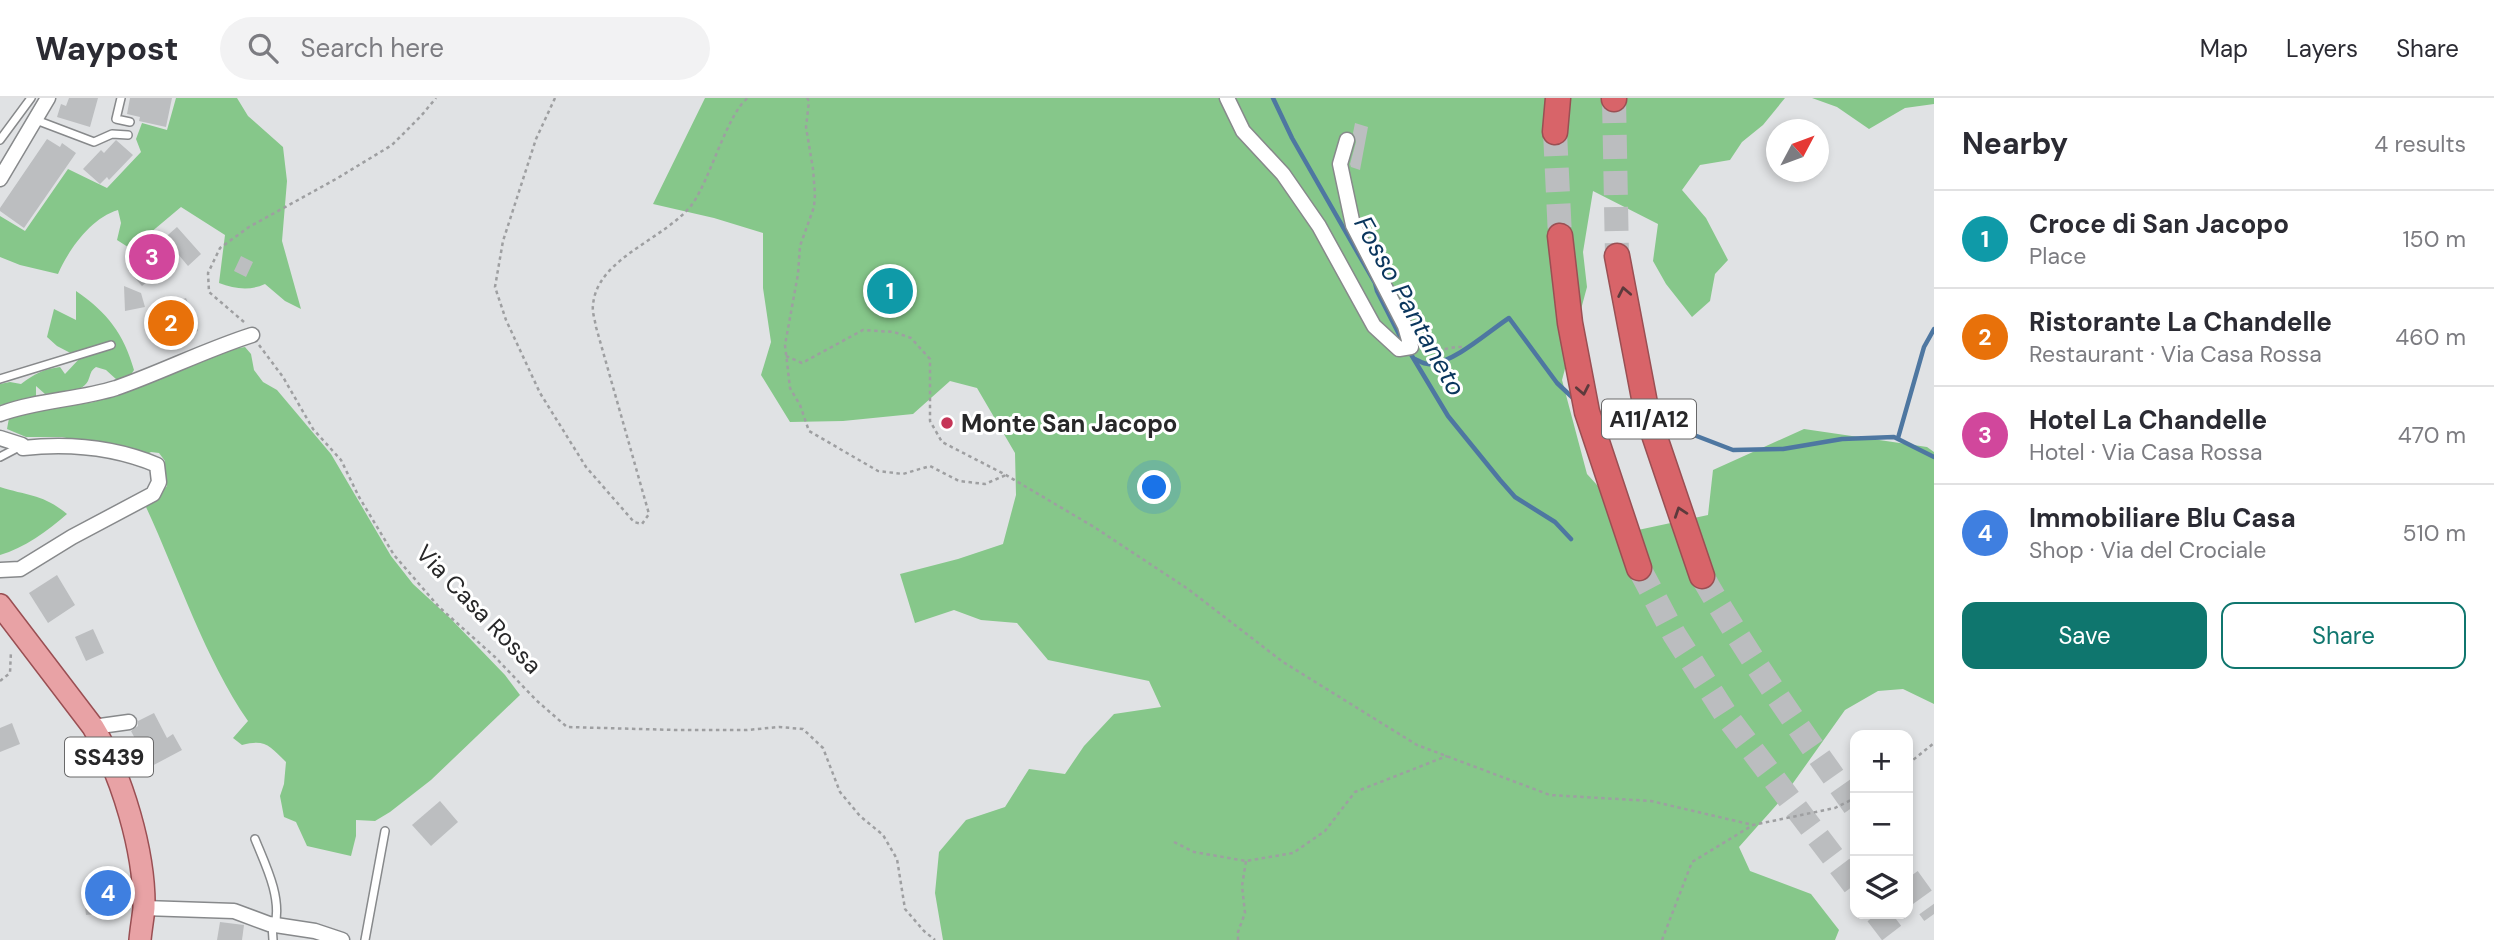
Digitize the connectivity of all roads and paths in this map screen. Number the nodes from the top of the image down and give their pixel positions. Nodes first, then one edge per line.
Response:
1 (31, 98) edge
2 (48, 98) edge
3 (121, 98) edge
4 (436, 98) edge
5 (555, 98) edge
6 (748, 98) edge
7 (807, 98) edge
8 (1227, 98) edge
9 (1558, 98) edge
10 (36, 120) junction
11 (130, 122) dead end
12 (1555, 132) tunnel mouth
13 (128, 135) dead end
14 (0, 140) edge
15 (1347, 140) dead end
16 (0, 179) edge
17 (1560, 236) tunnel mouth
18 (1617, 256) tunnel mouth
19 (252, 335) junction
20 (111, 345) dead end
21 (1463, 347) dead end
22 (1405, 348) junction
23 (786, 356) junction
24 (0, 379) edge
25 (0, 414) edge
26 (0, 438) edge
27 (22, 445) junction
28 (0, 457) edge
29 (1006, 475) junction
30 (1639, 568) tunnel mouth
31 (0, 570) edge
32 (1702, 576) tunnel mouth
33 (0, 606) edge
34 (17, 627) junction
35 (0, 681) edge
36 (129, 722) dead end
37 (93, 727) junction
38 (1934, 743) edge
39 (1447, 756) junction
40 (1913, 760) edge
41 (1850, 800) edge
42 (1753, 825) junction
43 (385, 831) dead end
44 (255, 839) dead end
45 (1174, 842) dead end
46 (1246, 861) junction
47 (144, 908) junction
48 (273, 930) edge
49 (140, 940) edge
50 (342, 940) edge
51 (365, 940) edge
52 (935, 940) edge
53 (1238, 940) edge
54 (1662, 940) edge

1 - 14 lane
2 - 10 street
3 - 11 lane
4 - 19 path, Via Casa Rossa
5 - 6 path
7 - 23 path
8 - 22 street
9 - 12 highway
10 - 13 lane
10 - 16 street
15 - 22 street
17 -> 30 highway, A11/A12
32 -> 18 highway, A11/A12
19 - 25 street
19 - 52 path, Via Casa Rossa
20 - 24 lane
21 - 22 path
23 - 29 path
23 - 29 path
26 - 27 street
27 - 28 lane
27 - 31 street
29 - 39 path
33 - 34 main road, SS439
34 - 35 path
34 - 37 main road, SS439
36 - 37 street
37 - 47 main road, SS439
38 - 40 path
39 - 42 path
39 - 46 path
41 - 42 path
42 - 54 path
43 - 51 lane
44 - 48 lane
45 - 46 path
46 - 53 path
47 - 48 street
47 - 49 main road, SS439
48 - 50 street

